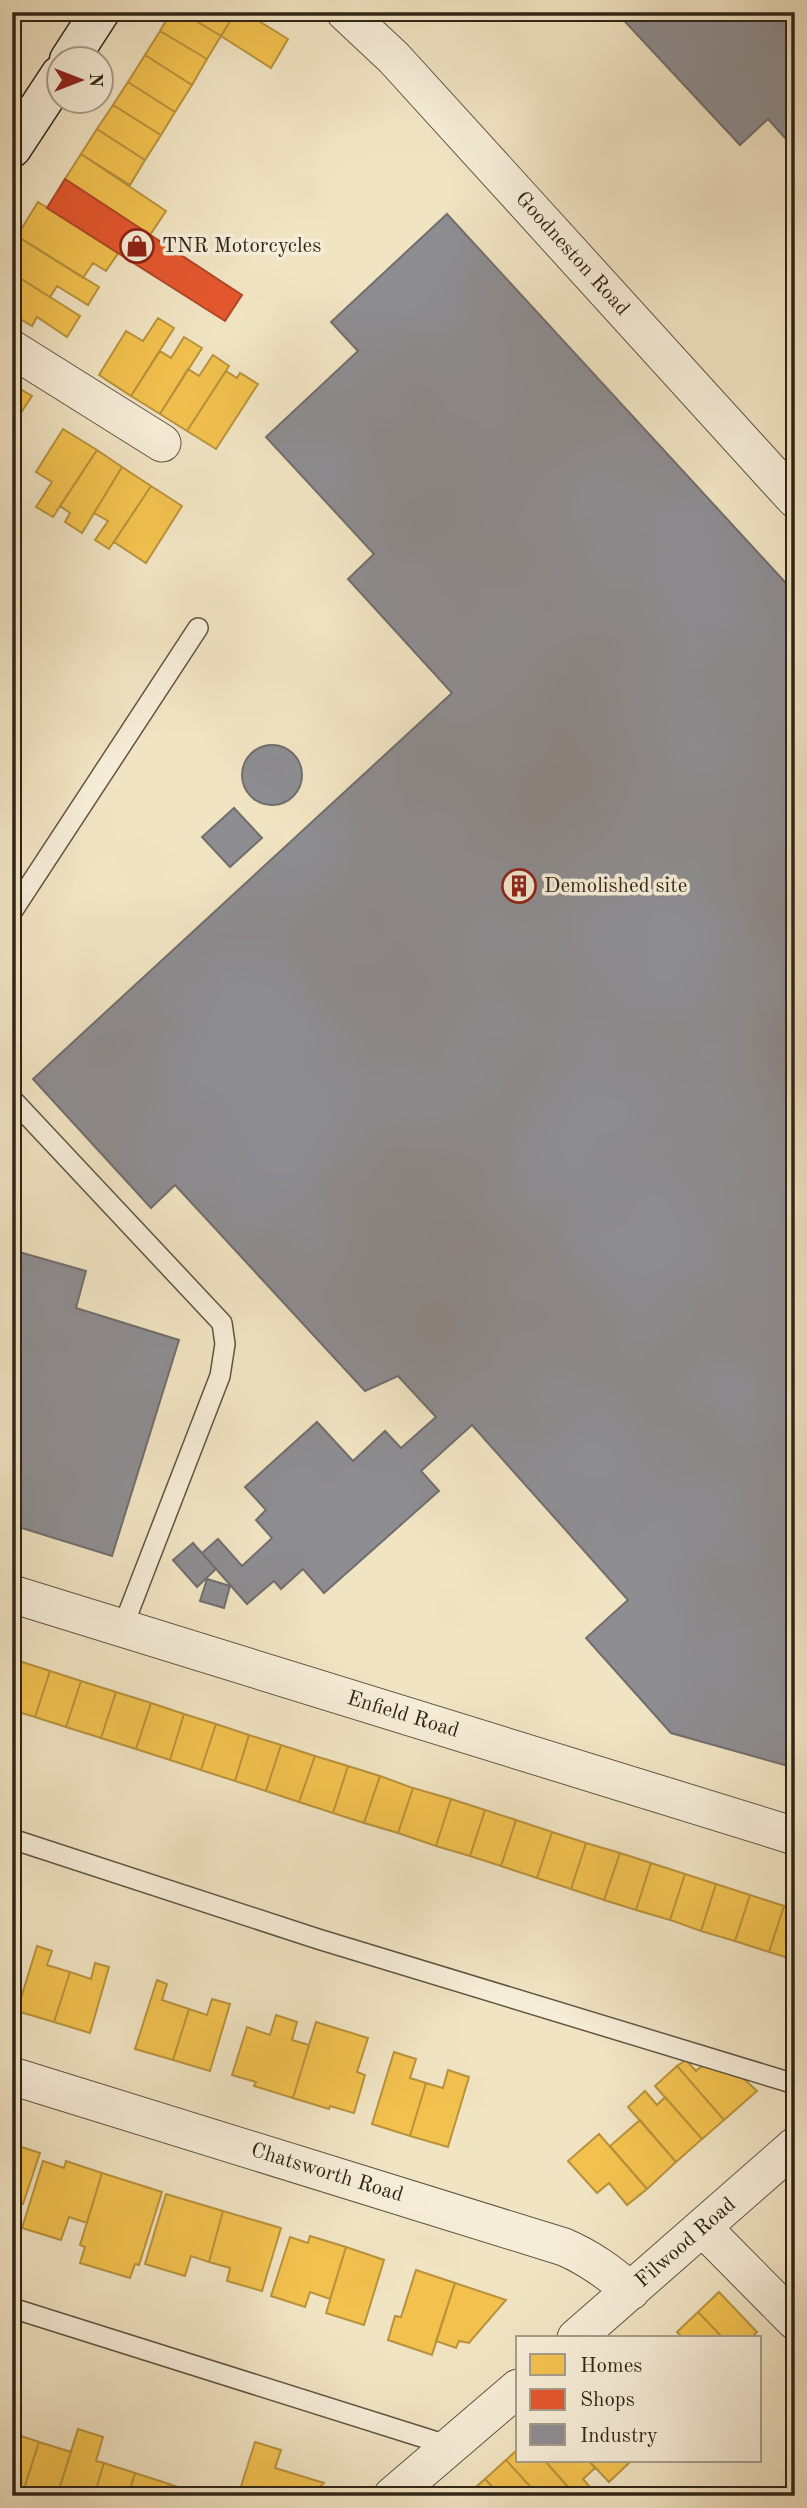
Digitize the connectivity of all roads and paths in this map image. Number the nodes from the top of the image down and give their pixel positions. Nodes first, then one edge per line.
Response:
1 (100, 12) edge
2 (345, 12) edge
3 (78, 46) edge
4 (46, 96) edge
5 (12, 148) edge
6 (12, 349) edge
7 (162, 443) dead end
8 (795, 499) edge
9 (198, 628) dead end
10 (12, 912) edge
11 (12, 1099) edge
12 (12, 1594) edge
13 (122, 1629) junction
14 (795, 1836) edge
15 (12, 1839) edge
16 (12, 2076) edge
17 (795, 2084) edge
18 (795, 2146) edge
19 (703, 2228) junction
20 (631, 2291) junction
21 (12, 2308) edge
22 (795, 2321) edge
23 (578, 2336) edge
24 (516, 2390) edge
25 (450, 2446) junction
26 (392, 2496) edge

1 - 3 main road
2 - 8 street, Goodneston Road
4 - 5 main road
6 - 7 street
9 - 10 lane
11 - 13 lane
12 - 13 street, Enfield Road
13 - 14 street, Enfield Road
15 - 17 lane
16 - 20 street, Chatsworth Road
18 - 19 street, Filwood Road
19 - 20 street, Filwood Road
19 - 22 street
20 - 23 street, Filwood Road
21 - 25 lane
24 - 25 street
25 - 26 street

